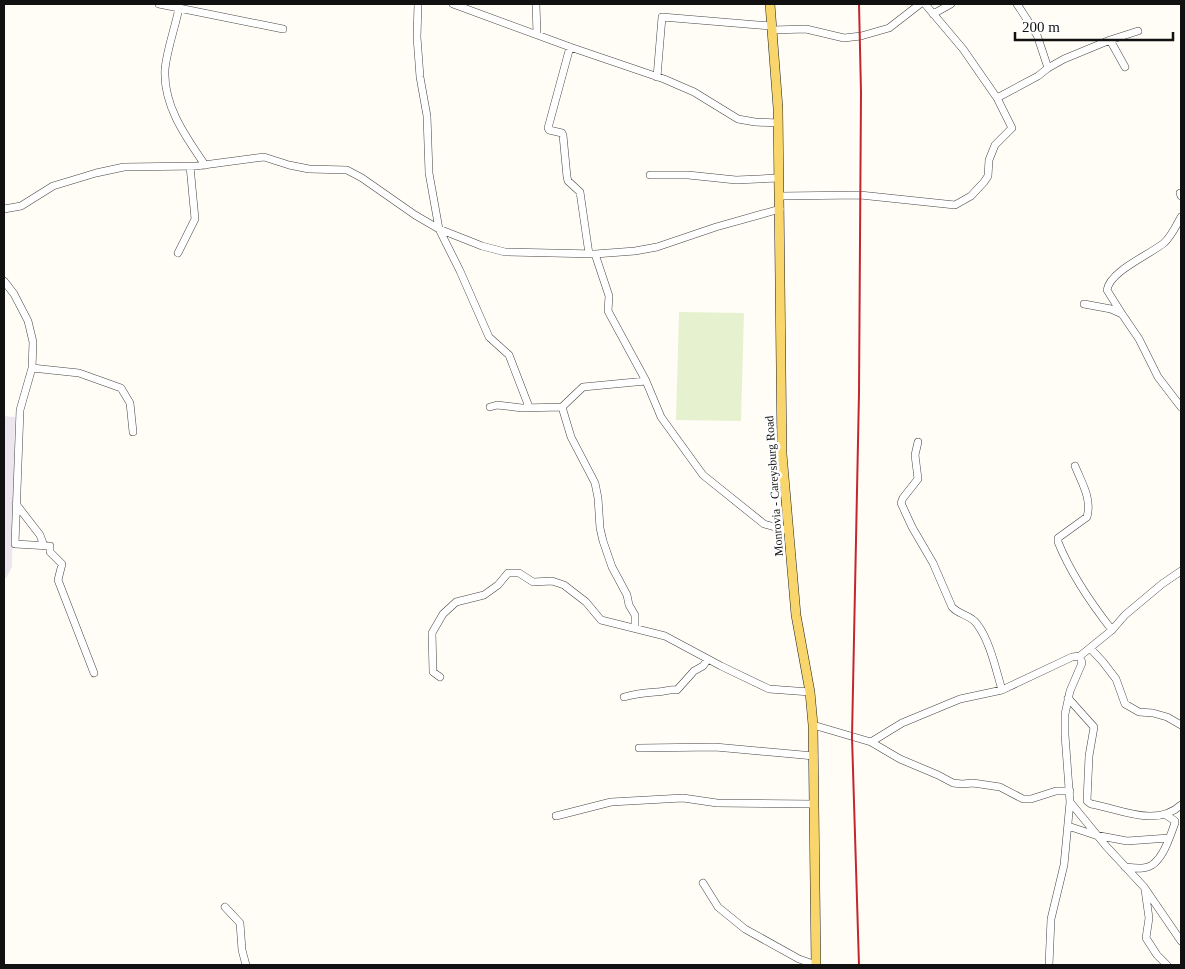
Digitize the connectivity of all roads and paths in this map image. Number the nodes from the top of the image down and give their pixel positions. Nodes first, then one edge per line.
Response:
1 (159, 4) edge
2 (418, 4) edge
3 (453, 4) edge
4 (536, 4) edge
5 (770, 4) edge
6 (920, 4) edge
7 (925, 4) edge
8 (951, 4) edge
9 (1017, 4) edge
10 (179, 8) junction
11 (933, 14) junction
12 (772, 28) junction
13 (283, 29) dead end
14 (1138, 31) dead end
15 (538, 34) junction
16 (1110, 40) junction
17 (570, 48) junction
18 (1125, 67) dead end
19 (1048, 68) junction
20 (657, 77) junction
21 (997, 98) junction
22 (778, 123) junction
23 (205, 164) junction
24 (190, 166) junction
25 (650, 175) dead end
26 (778, 178) junction
27 (780, 196) junction
28 (4, 209) edge
29 (780, 209) junction
30 (1181, 217) edge
31 (439, 229) junction
32 (178, 253) dead end
33 (592, 254) junction
34 (4, 281) edge
35 (1084, 304) dead end
36 (1122, 314) junction
37 (32, 368) junction
38 (646, 381) junction
39 (490, 407) dead end
40 (529, 407) junction
41 (562, 407) junction
42 (1181, 407) edge
43 (133, 432) dead end
44 (918, 442) dead end
45 (1075, 466) dead end
46 (16, 504) junction
47 (789, 531) junction
48 (44, 546) junction
49 (1181, 571) edge
50 (635, 628) junction
51 (1112, 630) junction
52 (1090, 648) junction
53 (1080, 656) junction
54 (708, 658) junction
55 (94, 673) dead end
56 (440, 678) dead end
57 (1002, 690) junction
58 (810, 692) junction
59 (624, 697) dead end
60 (1068, 698) junction
61 (813, 724) junction
62 (1181, 725) edge
63 (871, 742) junction
64 (638, 748) dead end
65 (814, 756) junction
66 (1070, 791) junction
67 (1070, 802) junction
68 (814, 804) junction
69 (1181, 805) edge
70 (1166, 815) junction
71 (556, 816) dead end
72 (1068, 826) junction
73 (1096, 835) junction
74 (1169, 838) junction
75 (1125, 867) junction
76 (704, 883) dead end
77 (1144, 887) junction
78 (225, 906) dead end
79 (1180, 937) edge
80 (246, 965) edge
81 (816, 965) edge
82 (1049, 965) edge
83 (1167, 965) edge

1 - 10 street
2 - 31 street
3 - 15 street
4 - 15 street
5 - 12 main road, Monrovia - Careysburg Road
6 - 12 street
7 - 11 street
8 - 11 street
9 - 19 street
10 - 13 street
10 - 23 street
11 - 21 street
12 - 20 street
12 - 22 main road, Monrovia - Careysburg Road
14 - 16 street
15 - 17 street
16 - 18 street
16 - 19 street
17 - 20 street
17 - 33 street
19 - 21 street
20 - 22 street
21 - 27 street
22 - 26 main road, Monrovia - Careysburg Road
23 - 24 street
23 - 31 street
24 - 28 street
24 - 32 street
25 - 26 street
26 - 27 main road, Monrovia - Careysburg Road
27 - 29 main road, Monrovia - Careysburg Road
29 - 33 street
29 - 47 main road, Monrovia - Careysburg Road
30 - 36 street
31 - 33 street
31 - 40 street
33 - 38 street
34 - 37 street
35 - 36 street
36 - 42 street
37 - 43 street
37 - 46 street
38 - 41 street
38 - 47 street
39 - 40 street
40 - 41 street
41 - 50 street
44 - 57 street
45 - 51 street
46 - 48 street
46 - 48 street
47 - 58 main road, Monrovia - Careysburg Road
48 - 55 street
49 - 51 street
50 - 54 street
50 - 56 street
51 - 52 street
52 - 53 street
52 - 62 street
53 - 57 street
53 - 60 street
54 - 58 street
54 - 59 street
57 - 63 street
58 - 61 main road, Monrovia - Careysburg Road
60 - 66 street
60 - 70 street
61 - 63 street
61 - 65 main road, Monrovia - Careysburg Road
63 - 66 street
64 - 65 street
65 - 68 main road, Monrovia - Careysburg Road
66 - 67 street
67 - 72 street
67 - 73 street
68 - 71 street
68 - 81 main road, Monrovia - Careysburg Road
69 - 70 street
70 - 74 street
72 - 73 street
72 - 82 street
73 - 74 street
73 - 75 street
74 - 75 street
75 - 77 street
76 - 81 street
77 - 79 street
77 - 83 street
78 - 80 street

